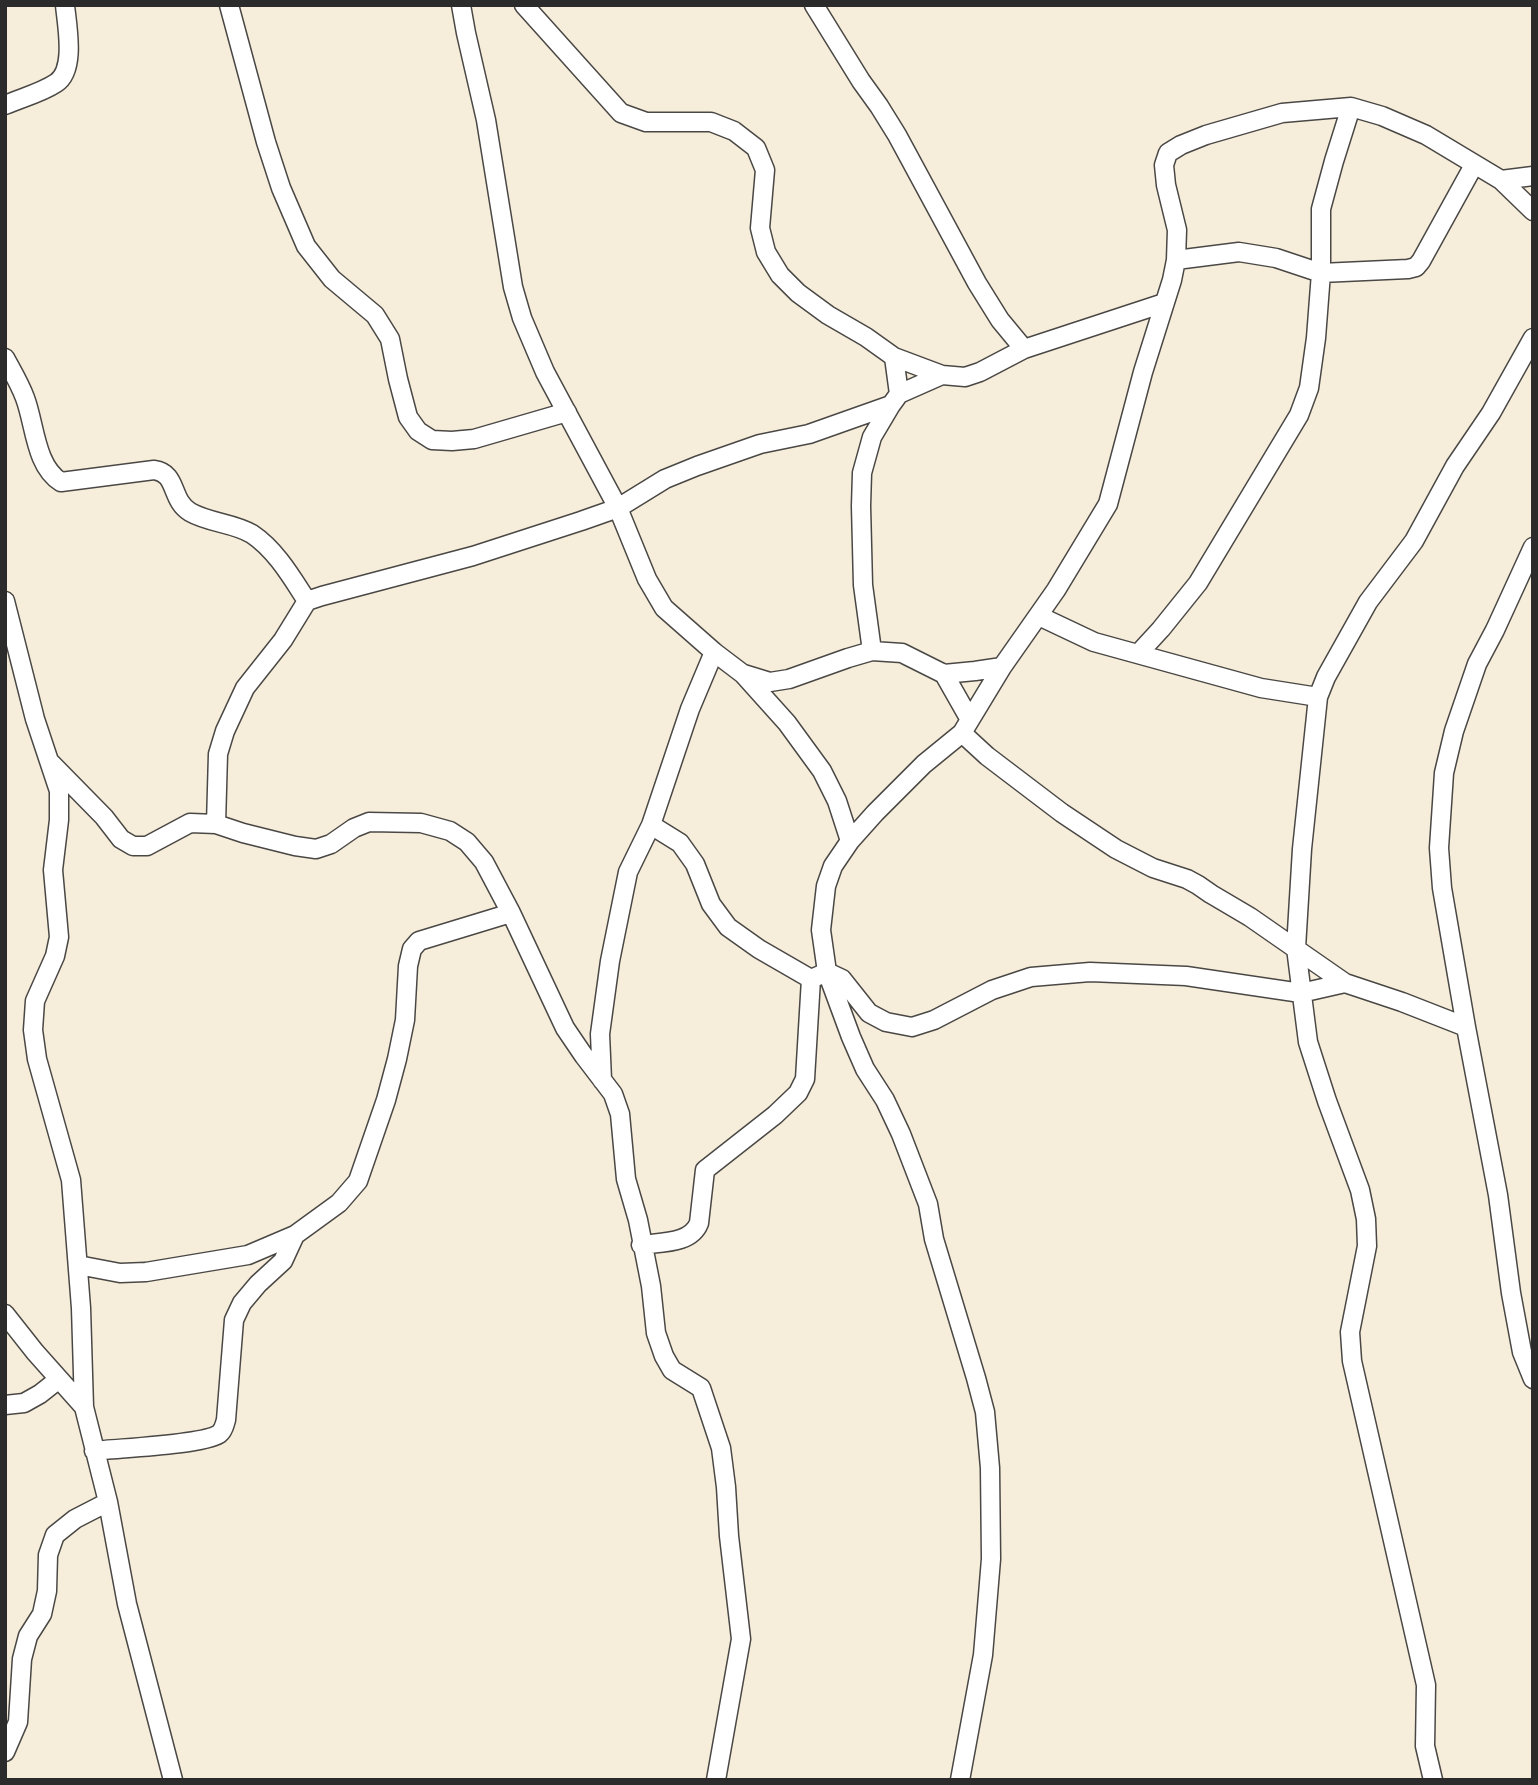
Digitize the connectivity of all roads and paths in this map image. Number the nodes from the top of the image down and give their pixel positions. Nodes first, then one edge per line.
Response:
1 (65, 5) edge
2 (229, 5) edge
3 (461, 5) edge
4 (524, 5) edge
5 (814, 5) edge
6 (5, 105) edge
7 (1351, 107) junction
8 (1474, 165) junction
9 (1533, 176) edge
10 (1501, 180) junction
11 (1533, 211) edge
12 (1176, 260) junction
13 (1321, 273) junction
14 (1164, 303) junction
15 (1533, 338) edge
16 (1024, 349) junction
17 (894, 357) junction
18 (5, 358) edge
19 (942, 376) junction
20 (895, 399) junction
21 (567, 412) junction
22 (618, 508) junction
23 (1533, 547) edge
24 (5, 601) edge
25 (307, 601) junction
26 (1039, 616) junction
27 (872, 651) junction
28 (714, 652) junction
29 (1138, 654) junction
30 (1002, 667) junction
31 (743, 674) junction
32 (944, 674) junction
33 (1318, 697) junction
34 (965, 726) junction
35 (51, 763) junction
36 (216, 824) junction
37 (651, 825) junction
38 (850, 841) junction
39 (510, 914) junction
40 (1296, 948) junction
41 (819, 976) junction
42 (1345, 983) junction
43 (1301, 993) junction
44 (1465, 1027) junction
45 (602, 1080) junction
46 (295, 1235) junction
47 (641, 1245) junction
48 (78, 1265) junction
49 (5, 1314) edge
50 (59, 1379) junction
51 (1533, 1379) edge
52 (5, 1405) edge
53 (84, 1407) junction
54 (94, 1451) junction
55 (108, 1502) junction
56 (5, 1752) edge
57 (173, 1780) edge
58 (716, 1780) edge
59 (960, 1780) edge
60 (1433, 1780) edge

1 - 6 street
2 - 21 street
3 - 21 street
4 - 17 street
5 - 16 street
7 - 8 street
7 - 12 street
7 - 13 street
8 - 10 street
8 - 13 street
9 - 10 street
10 - 11 street
12 - 13 street
12 - 14 street
13 - 29 street
14 - 16 street
14 - 26 street
15 - 33 street
16 - 19 street
17 - 19 street
17 - 20 street
18 - 25 street
19 - 20 street
20 - 22 street
20 - 27 street
21 - 22 street
22 - 25 street
22 - 28 street
23 - 44 street
24 - 35 street
25 - 36 street
26 - 29 street
26 - 30 street
27 - 31 street
27 - 32 street
28 - 31 street
28 - 37 street
29 - 33 street
30 - 32 street
30 - 34 street
31 - 38 street
32 - 34 street
33 - 40 street
34 - 38 street
34 - 40 street
35 - 36 street
35 - 48 street
36 - 39 street
37 - 41 street
37 - 45 street
38 - 41 street
39 - 45 street
39 - 46 street
40 - 42 street
40 - 43 street
41 - 43 street
41 - 47 street
41 - 59 street
42 - 43 street
42 - 44 street
43 - 60 street
44 - 51 street
45 - 47 street
46 - 48 street
46 - 54 street
47 - 58 street
48 - 53 street
49 - 50 street
50 - 52 street
50 - 53 street
53 - 54 street
54 - 55 street
55 - 56 street
55 - 57 street

